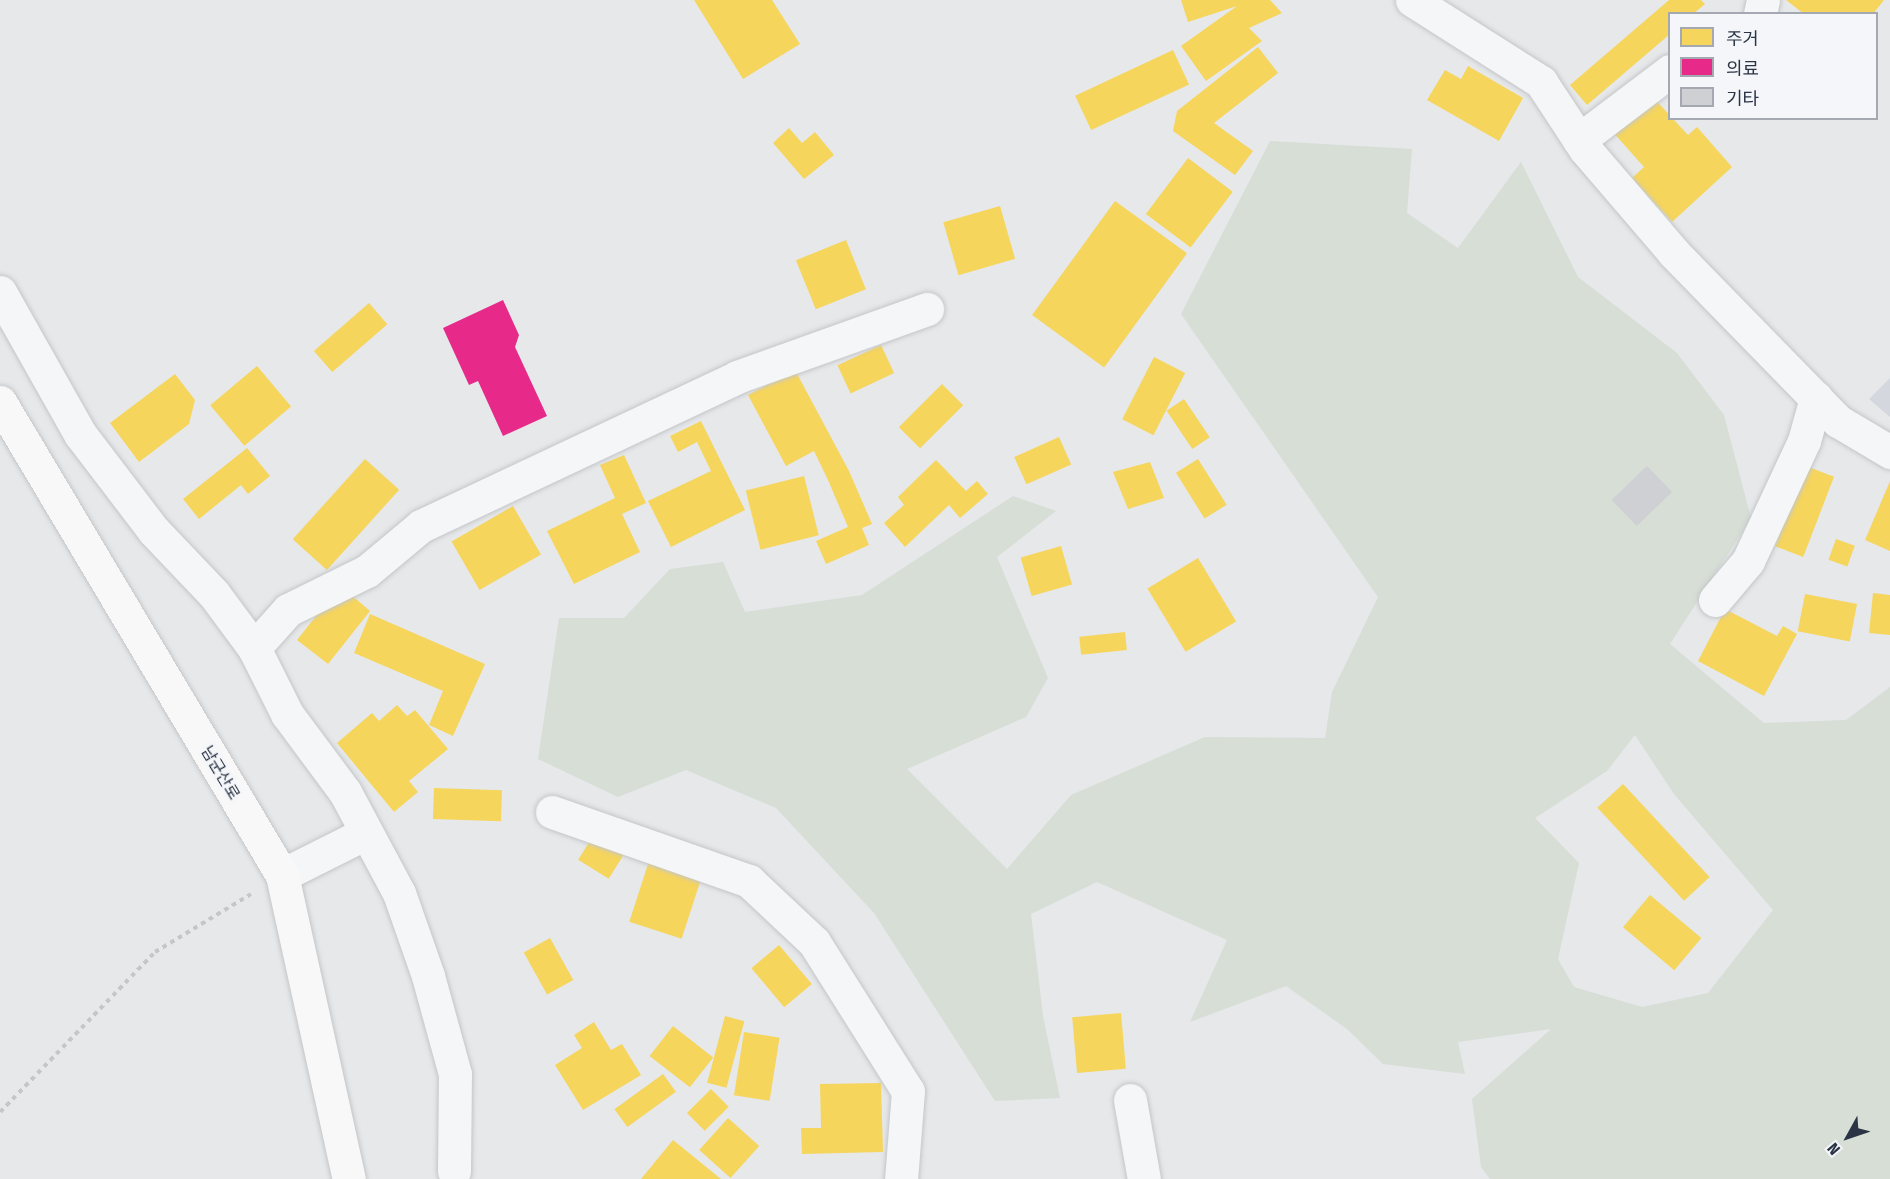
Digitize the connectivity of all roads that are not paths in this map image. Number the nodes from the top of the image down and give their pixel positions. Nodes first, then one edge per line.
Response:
1 (1412, 0) edge
2 (1668, 73) edge
3 (1579, 140) junction
4 (0, 292) edge
5 (927, 309) dead end
6 (1816, 398) junction
7 (0, 402) edge
8 (1884, 439) edge
9 (1715, 600) dead end
10 (254, 648) junction
11 (552, 812) dead end
12 (366, 833) junction
13 (282, 875) junction
14 (1130, 1100) dead end
15 (454, 1171) dead end
16 (349, 1179) edge
17 (901, 1179) edge
18 (1144, 1179) edge

1 - 3 street
2 - 3 street
3 - 6 street
4 - 10 street
5 - 10 street
6 - 8 street
6 - 9 street
7 - 13 main road, 남군산로
10 - 12 street
11 - 17 street
12 - 13 street
12 - 15 street
13 - 16 main road, 남군산로
14 - 18 street

